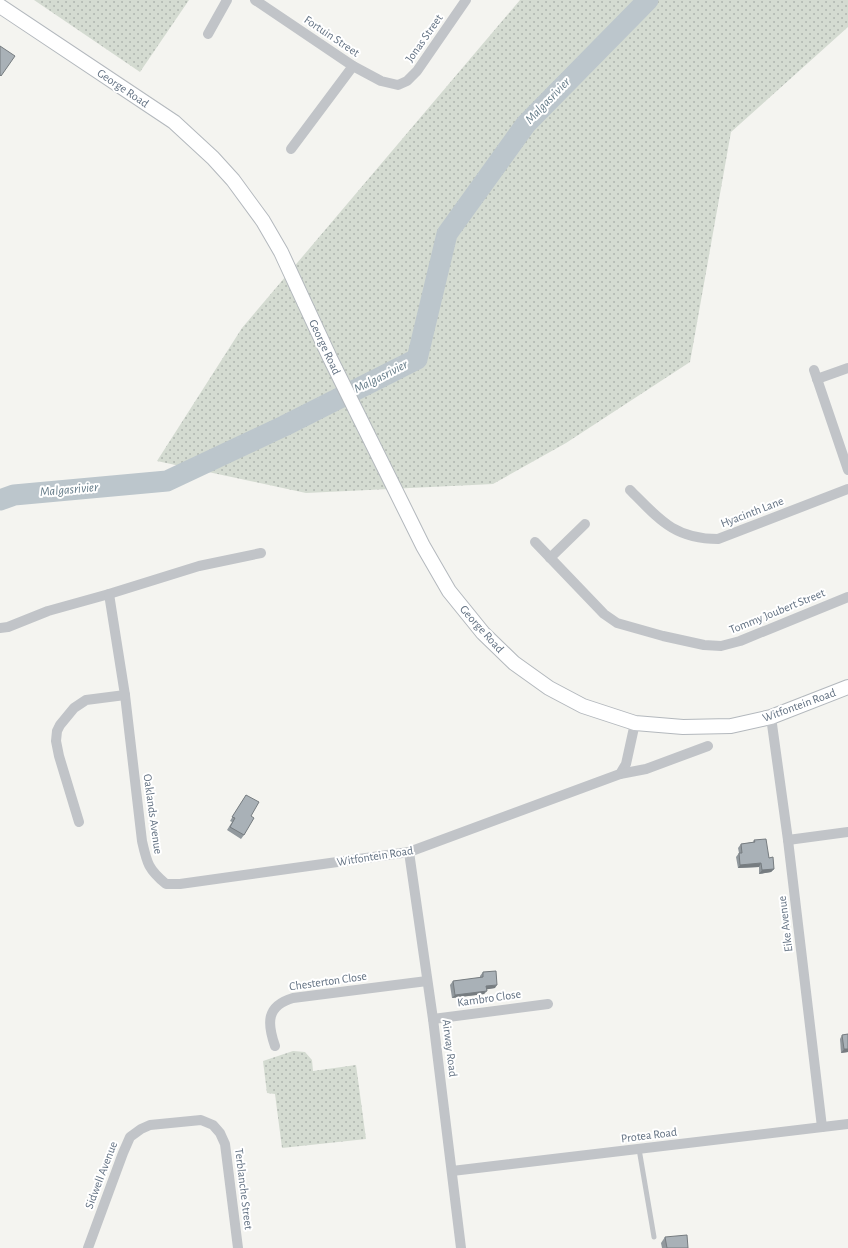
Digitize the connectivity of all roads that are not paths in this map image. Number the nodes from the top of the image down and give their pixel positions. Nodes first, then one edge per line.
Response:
1 (227, 0) edge
2 (255, 0) edge
3 (464, 1) edge
4 (0, 6) edge
5 (208, 34) dead end
6 (353, 66) junction
7 (398, 85) joint
8 (291, 149) dead end
9 (848, 368) edge
10 (846, 456) edge
11 (848, 470) edge
12 (848, 489) edge
13 (630, 490) dead end
14 (585, 524) dead end
15 (535, 542) dead end
16 (261, 553) dead end
17 (550, 558) junction
18 (110, 594) junction
19 (848, 597) edge
20 (0, 628) edge
21 (848, 687) edge
22 (124, 695) junction
23 (771, 717) junction
24 (635, 723) junction
25 (708, 746) dead end
26 (620, 774) junction
27 (79, 822) dead end
28 (848, 832) edge
29 (788, 840) junction
30 (409, 852) junction
31 (166, 884) joint
32 (427, 981) junction
33 (548, 1004) dead end
34 (433, 1019) junction
35 (275, 1046) dead end
36 (201, 1120) joint
37 (848, 1124) edge
38 (822, 1127) junction
39 (639, 1149) junction
40 (452, 1171) junction
41 (654, 1237) dead end
42 (88, 1248) edge
43 (238, 1248) edge
44 (461, 1248) edge

1 - 5 street
2 - 6 street, Fortuin Street
3 - 7 street, Jonas Street
4 - 24 main road, George Road
6 - 7 street, Fortuin Street
6 - 8 street
9 - 10 street
10 - 11 street
12 - 13 street, Hyacinth Lane
14 - 17 street
15 - 17 street, Tommy Joubert Street
16 - 18 street
17 - 19 street, Tommy Joubert Street
18 - 20 street
18 - 22 street, Oaklands Avenue
21 - 23 main road, Witfontein Road
22 - 27 street
22 - 31 street, Oaklands Avenue
23 - 24 main road, Witfontein Road
23 - 29 street, Eike Avenue
24 - 26 street
25 - 26 street, Witfontein Road
26 - 30 street, Witfontein Road
28 - 29 street
29 - 38 street, Eike Avenue
30 - 31 street, Witfontein Road
30 - 32 street, Airway Road
32 - 34 street, Airway Road
32 - 35 street, Chesterton Close
33 - 34 street, Kambro Close
34 - 40 street, Airway Road
36 - 42 street, Sidwell Avenue
36 - 43 street, Terblanche Street
37 - 38 street, Protea Road
38 - 39 street, Protea Road
39 - 40 street, Protea Road
39 - 41 lane
40 - 44 street, Airway Road

